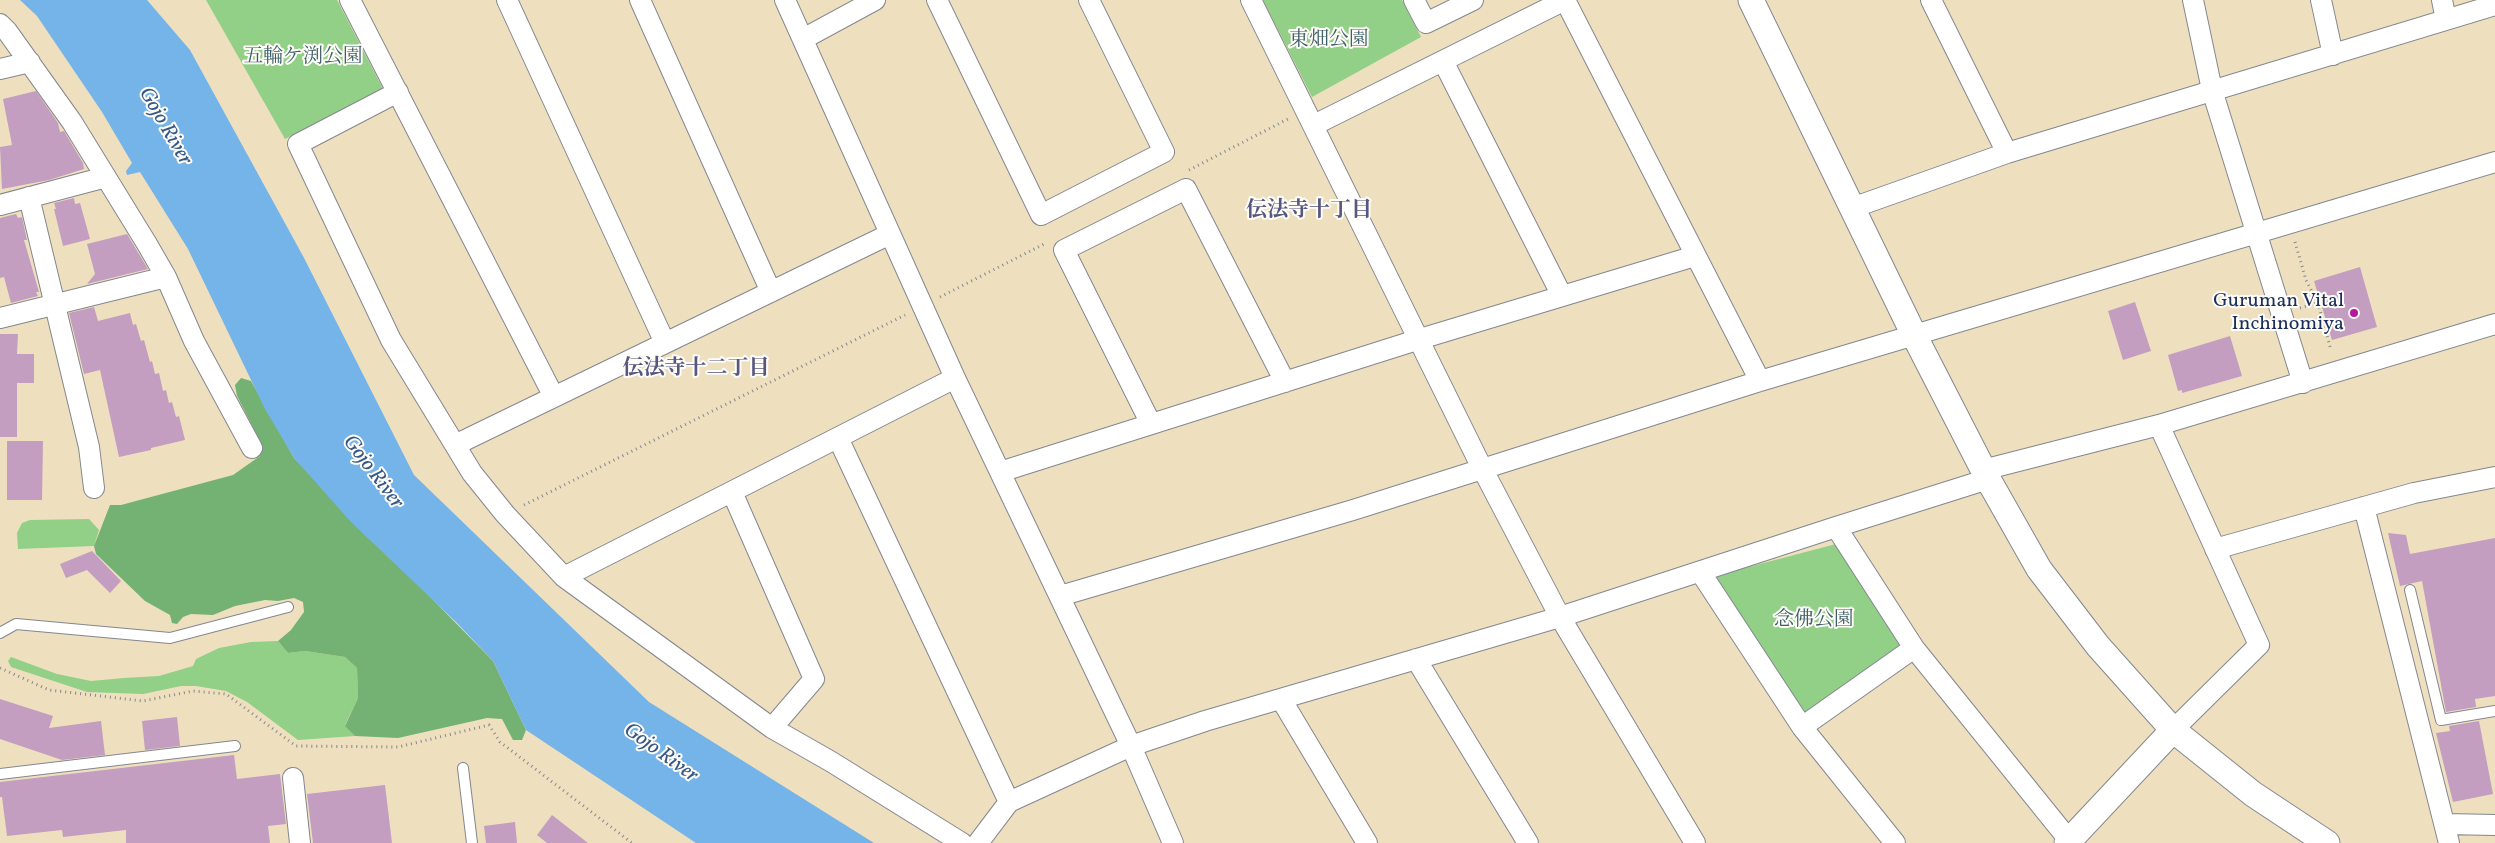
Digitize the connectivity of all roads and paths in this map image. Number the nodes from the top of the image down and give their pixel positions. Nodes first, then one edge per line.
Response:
1 (350, 0) edge
2 (507, 0) edge
3 (640, 0) edge
4 (785, 0) edge
5 (875, 0) edge
6 (937, 0) edge
7 (1090, 0) edge
8 (1251, 0) edge
9 (1414, 0) edge
10 (1474, 0) edge
11 (1565, 0) edge
12 (1751, 0) edge
13 (1931, 0) edge
14 (2193, 0) edge
15 (2321, 0) edge
16 (2442, 0) edge
17 (2495, 5) edge
18 (2446, 20) junction
19 (0, 24) edge
20 (803, 40) junction
21 (2333, 54) junction
22 (1444, 61) junction
23 (30, 62) junction
24 (0, 69) edge
25 (2212, 90) junction
26 (398, 92) junction
27 (1310, 117) junction
28 (2007, 153) junction
29 (2495, 162) edge
30 (1185, 172) dead end
31 (106, 177) junction
32 (29, 197) junction
33 (0, 205) edge
34 (1852, 208) junction
35 (2258, 232) junction
36 (890, 234) junction
37 (2294, 237) dead end
38 (1051, 240) dead end
39 (1695, 256) junction
40 (166, 277) junction
41 (772, 292) junction
42 (1562, 296) junction
43 (55, 304) junction
44 (923, 306) junction
45 (0, 318) edge
46 (2495, 324) edge
47 (1914, 335) junction
48 (1420, 340) junction
49 (664, 343) junction
50 (2331, 350) dead end
51 (956, 378) junction
52 (1760, 381) junction
53 (1286, 382) junction
54 (2303, 383) junction
55 (554, 397) junction
56 (1151, 424) junction
57 (2159, 426) junction
58 (838, 438) junction
59 (455, 445) junction
60 (252, 448) dead end
61 (1482, 468) junction
62 (1000, 472) junction
63 (1986, 475) junction
64 (2495, 478) edge
65 (94, 488) dead end
66 (732, 492) junction
67 (2364, 506) junction
68 (505, 514) junction
69 (1836, 527) junction
70 (2215, 549) junction
71 (1702, 573) junction
72 (564, 577) junction
73 (2410, 590) dead end
74 (1060, 596) junction
75 (288, 607) dead end
76 (1560, 617) junction
77 (0, 633) edge
78 (1914, 648) junction
79 (1416, 659) junction
80 (0, 668) edge
81 (1281, 699) junction
82 (2495, 711) edge
83 (1802, 727) junction
84 (772, 728) junction
85 (2174, 730) junction
86 (234, 746) dead end
87 (1131, 746) junction
88 (463, 768) dead end
89 (0, 774) edge
90 (293, 778) dead end
91 (1009, 802) junction
92 (2495, 825) edge
93 (2447, 833) edge
94 (1689, 840) edge
95 (2068, 842) edge
96 (300, 843) edge
97 (472, 843) edge
98 (632, 843) edge
99 (962, 843) edge
100 (978, 843) edge
101 (1174, 843) edge
102 (1367, 843) edge
103 (1528, 843) edge
104 (1895, 843) edge
105 (2327, 843) edge

1 - 26 street
2 - 49 street
3 - 41 street
4 - 20 street
5 - 20 street
6 - 7 street
8 - 27 street
9 - 10 street
11 - 22 street
11 - 39 street
12 - 34 street
13 - 28 street
14 - 25 street
15 - 21 street
16 - 18 street
17 - 18 street
18 - 21 street
19 - 23 street
20 - 36 street
21 - 25 street
22 - 27 street
22 - 42 street
23 - 24 street
23 - 31 street
25 - 28 street
25 - 35 street
26 - 55 street
26 - 59 street
27 - 30 path
27 - 48 street
28 - 34 street
29 - 35 street
31 - 32 street
31 - 40 street
32 - 33 street
32 - 43 street
34 - 47 street
35 - 47 street
35 - 54 street
36 - 41 street
36 - 44 street
37 - 50 path
38 - 44 path
39 - 42 street
39 - 52 street
40 - 43 street
40 - 60 street
41 - 49 street
42 - 48 street
43 - 45 street
43 - 65 street
44 - 51 street
44 - 68 path
46 - 54 street
47 - 52 street
47 - 63 street
48 - 53 street
48 - 61 street
49 - 55 street
51 - 58 street
51 - 62 street
52 - 61 street
53 - 56 street
53 - 56 street
54 - 57 street
55 - 59 street
56 - 62 street
57 - 63 street
57 - 70 street
58 - 66 street
58 - 91 street
59 - 68 street
61 - 74 street
61 - 76 street
62 - 74 street
63 - 69 street
63 - 85 street
64 - 67 street
66 - 72 street
66 - 84 street
67 - 70 street
67 - 93 street
68 - 72 street
69 - 71 street
69 - 78 street
70 - 85 street
71 - 76 street
71 - 83 street
72 - 84 street
73 - 82 lane
74 - 87 street
75 - 77 lane
76 - 79 street
76 - 94 street
78 - 83 street
78 - 95 street
79 - 81 street
79 - 103 street
80 - 98 path
81 - 87 street
81 - 102 street
83 - 104 street
84 - 99 street
85 - 95 street
85 - 105 street
86 - 89 lane
87 - 91 street
87 - 101 street
88 - 97 lane
90 - 96 street
91 - 100 street
92 - 93 street

